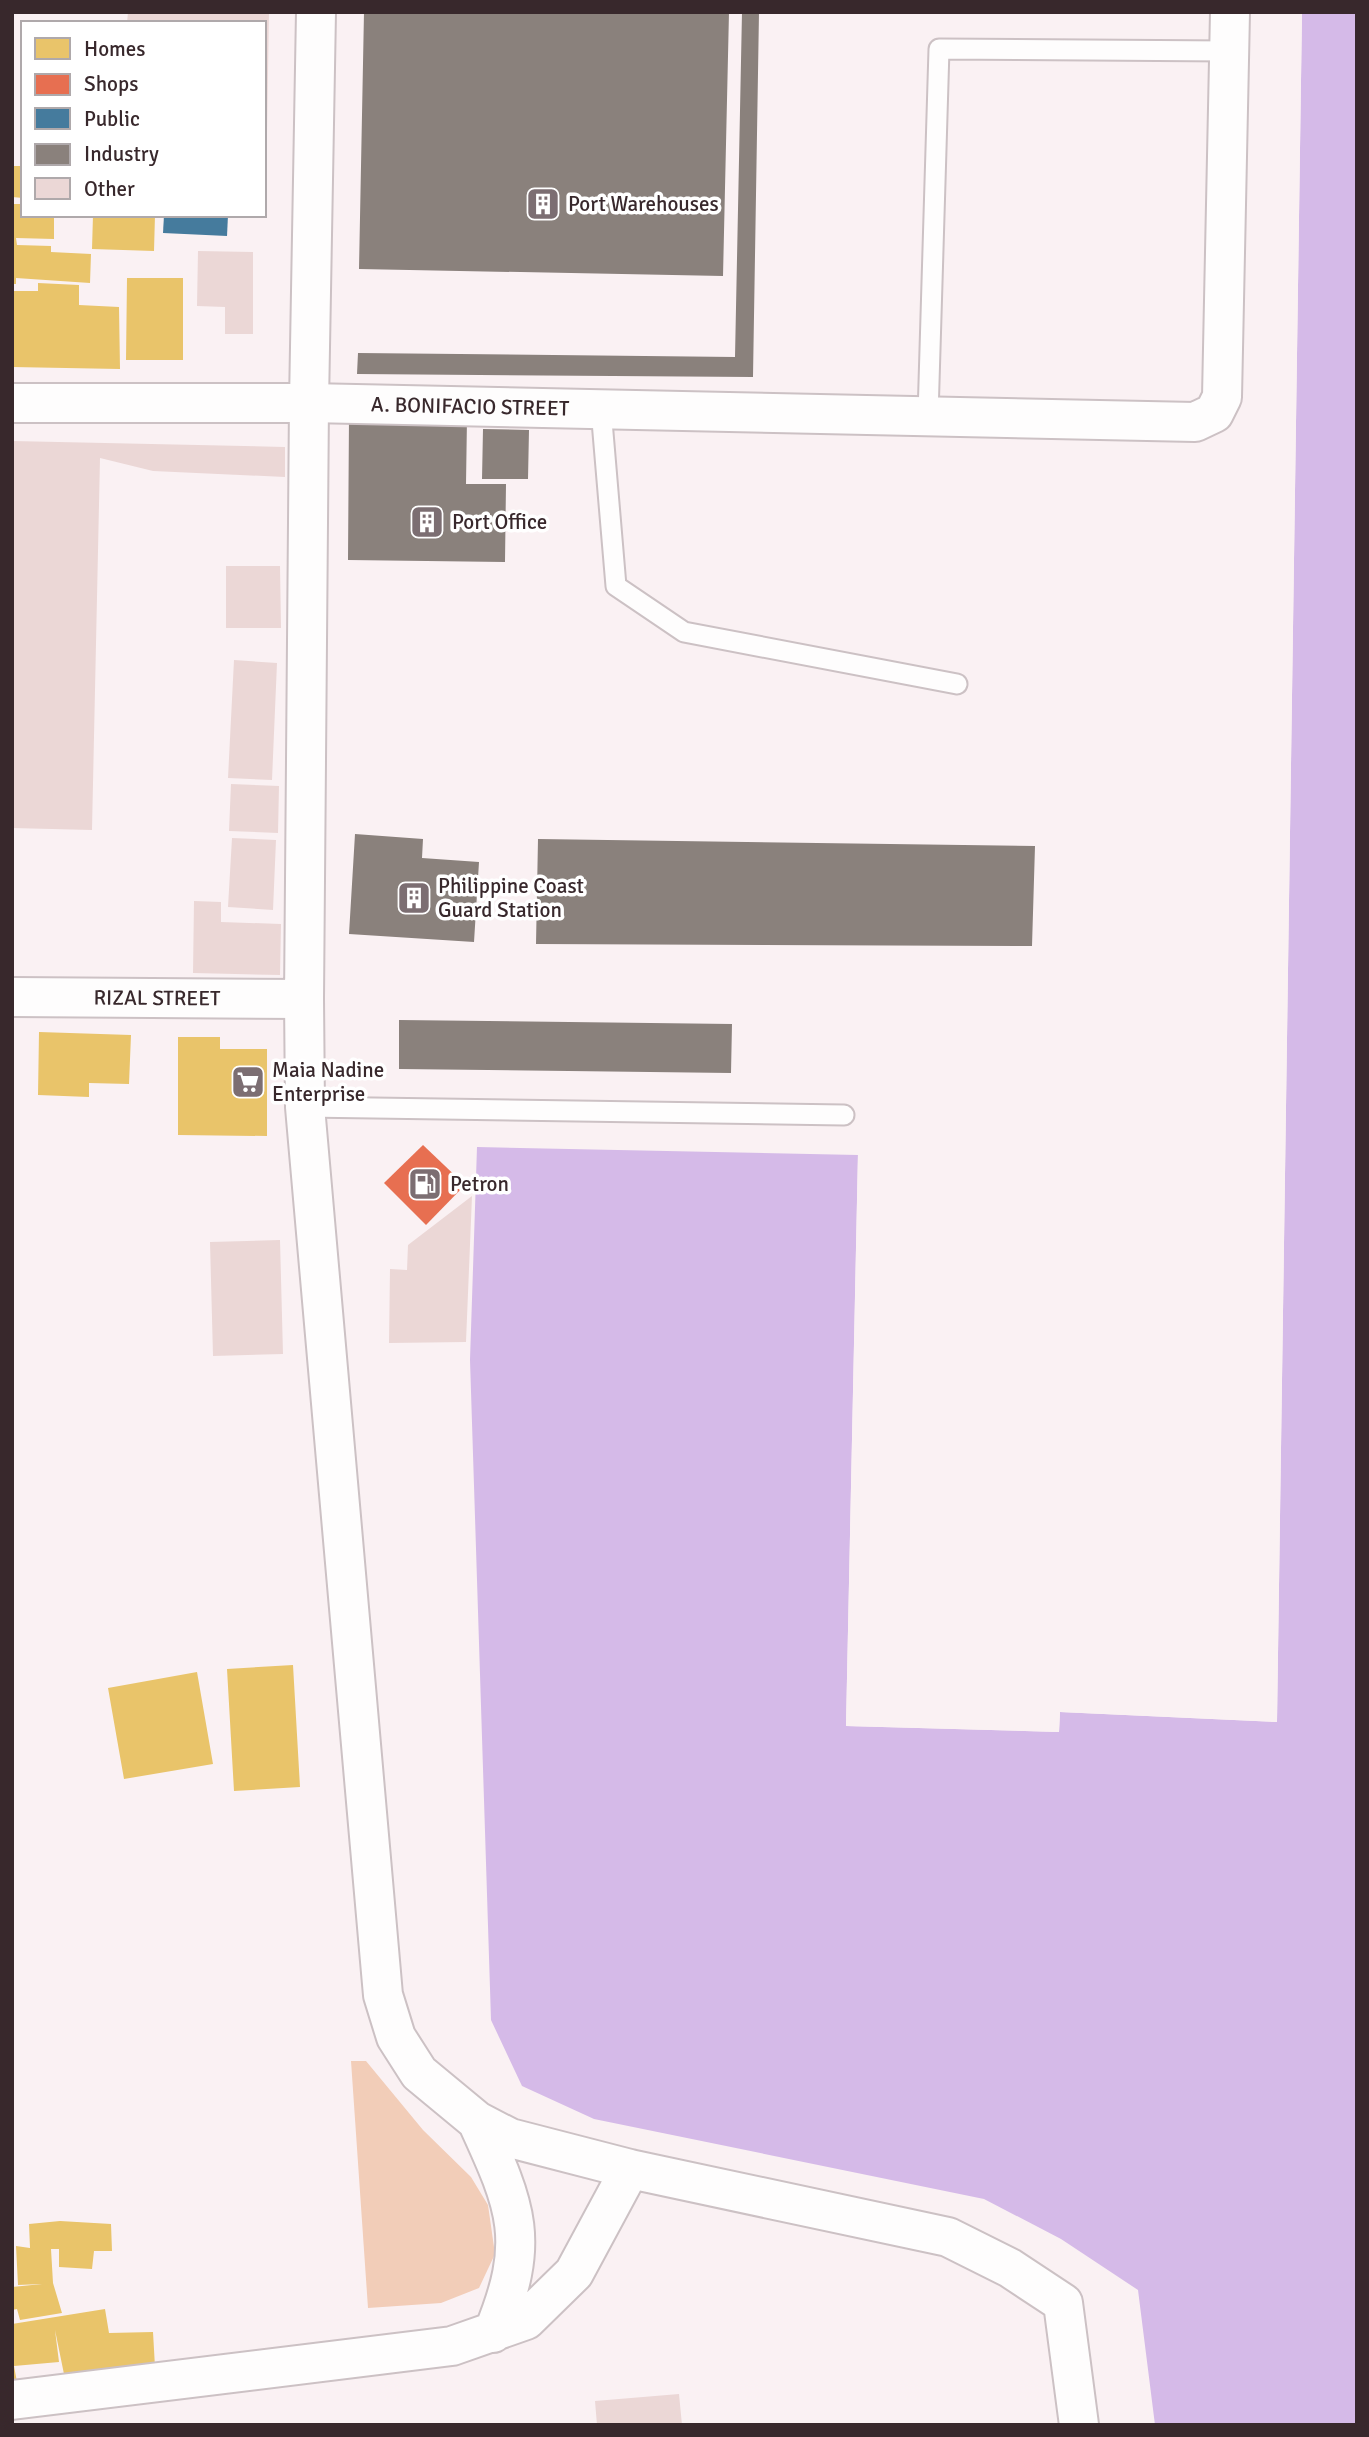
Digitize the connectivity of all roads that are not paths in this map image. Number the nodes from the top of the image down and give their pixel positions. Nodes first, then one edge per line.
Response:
1 (316, 12) edge
2 (1230, 12) edge
3 (1228, 51) junction
4 (12, 403) edge
5 (309, 403) junction
6 (601, 410) junction
7 (928, 416) junction
8 (957, 684) dead end
9 (12, 998) edge
10 (304, 999) junction
11 (305, 1107) junction
12 (844, 1115) dead end
13 (477, 2121) junction
14 (630, 2169) junction
15 (493, 2333) junction
16 (12, 2400) edge
17 (1079, 2425) edge

1 - 5 street
2 - 3 street, A. BONIFACIO STREET
3 - 7 street, A. BONIFACIO STREET
3 - 7 lane
4 - 5 street, A. BONIFACIO STREET
5 - 6 street, A. BONIFACIO STREET
5 - 10 street
6 - 7 street, A. BONIFACIO STREET
6 - 8 lane
9 - 10 street, RIZAL STREET
10 - 11 street
11 - 12 lane
11 - 13 street
13 - 14 street
13 - 15 street
14 - 15 street
14 - 17 street
15 - 16 street

